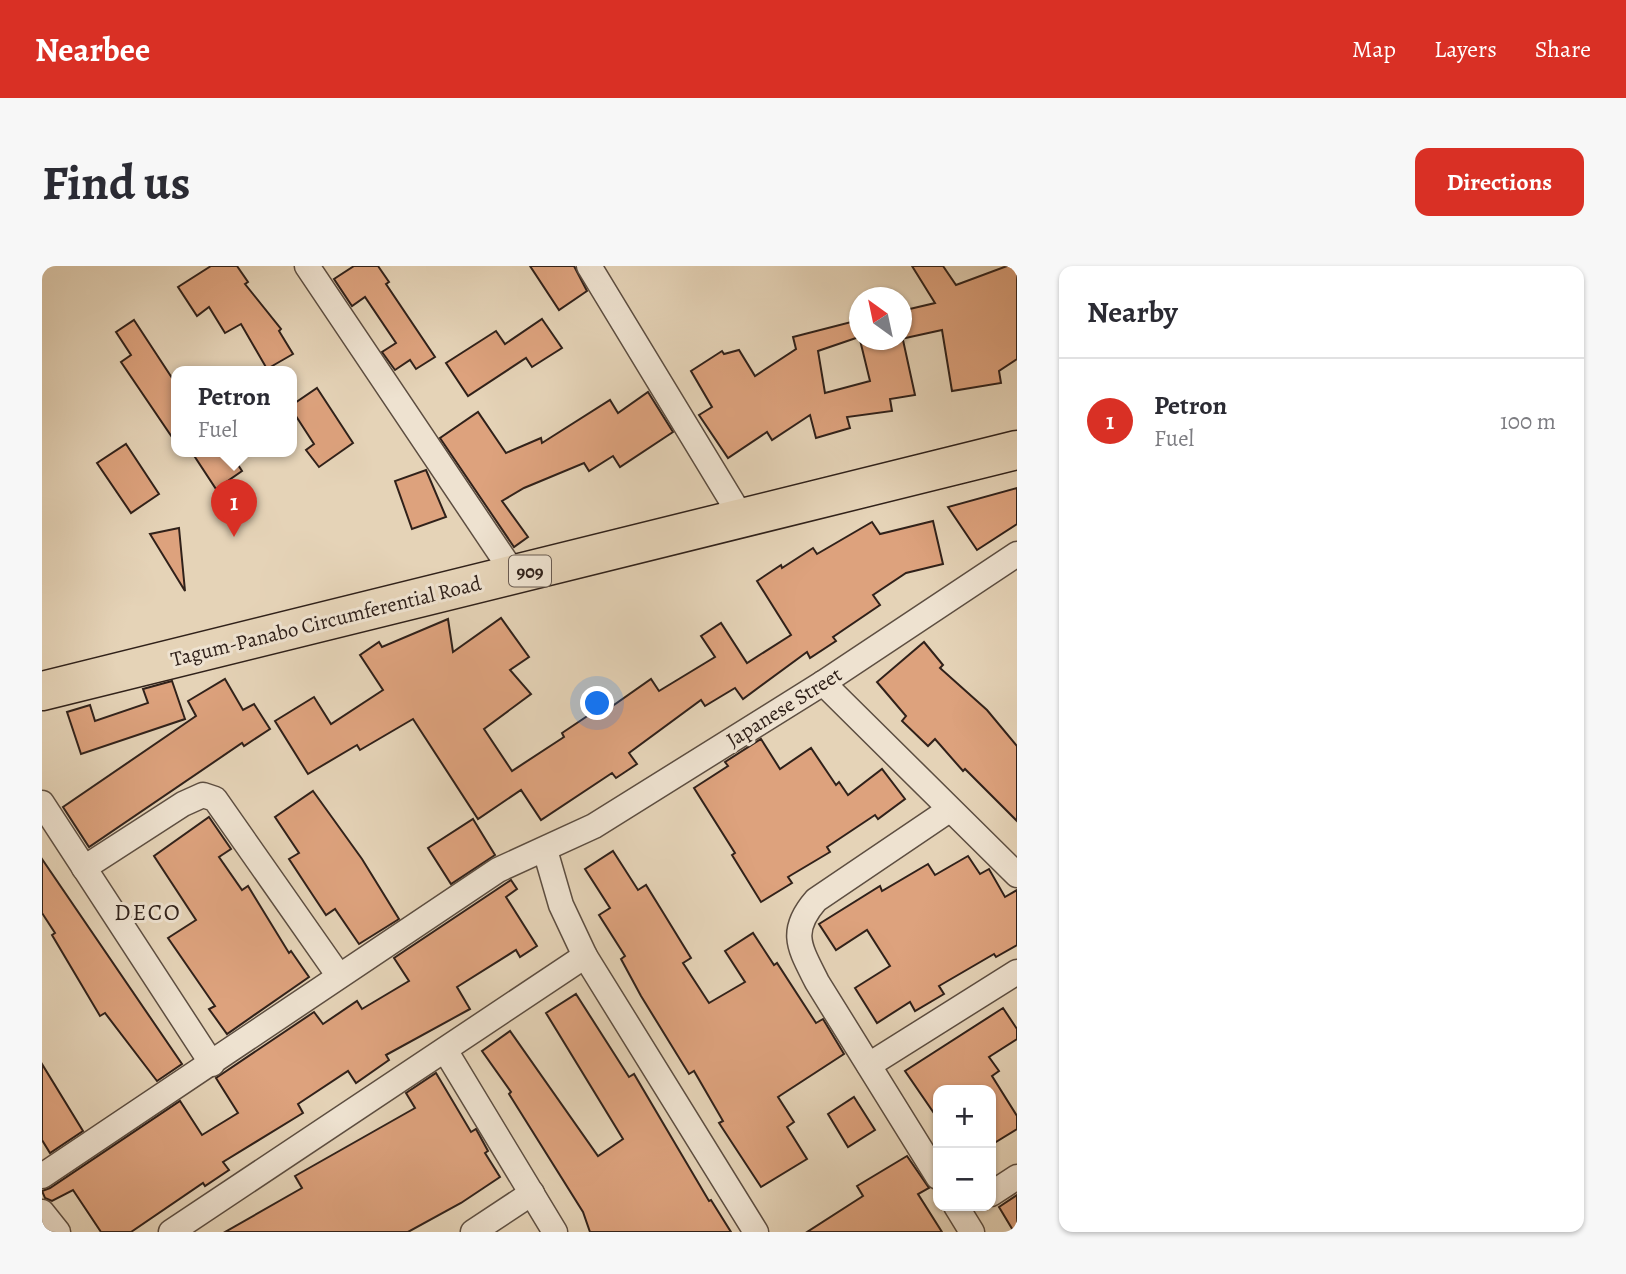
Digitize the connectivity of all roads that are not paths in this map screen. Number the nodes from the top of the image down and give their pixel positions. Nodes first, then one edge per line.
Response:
1 (307, 266) edge
2 (589, 266) edge
3 (1017, 450) edge
4 (743, 518) junction
5 (1017, 554) edge
6 (514, 574) junction
7 (823, 682) junction
8 (42, 691) edge
9 (42, 803) edge
10 (949, 810) junction
11 (545, 850) junction
12 (84, 868) junction
13 (1017, 875) edge
14 (585, 956) junction
15 (1017, 972) edge
16 (339, 976) junction
17 (445, 1050) junction
18 (212, 1064) junction
19 (869, 1065) junction
20 (933, 1169) edge
21 (42, 1176) edge
22 (1017, 1177) edge
23 (996, 1191) edge
24 (532, 1193) junction
25 (42, 1212) edge
26 (58, 1232) edge
27 (171, 1232) edge
28 (472, 1232) edge
29 (555, 1232) edge
30 (756, 1232) edge

1 - 6 street
2 - 4 street
3 - 4 main road, Tagum-Panabo Circumferential Road / 909
4 - 6 main road, Tagum-Panabo Circumferential Road / 909
5 - 7 street, Japanese Street
6 - 8 main road, Tagum-Panabo Circumferential Road / 909
7 - 10 street
7 - 11 street, Japanese Street
9 - 12 street
10 - 13 street
10 - 19 street
11 - 14 street
11 - 16 street, Japanese Street
12 - 16 street
12 - 18 street
14 - 17 street
14 - 30 street
15 - 19 street
16 - 18 street, Japanese Street
17 - 24 street
17 - 27 street
18 - 21 street, Japanese Street
19 - 20 street
22 - 23 street
24 - 28 street
24 - 29 street
25 - 26 street

